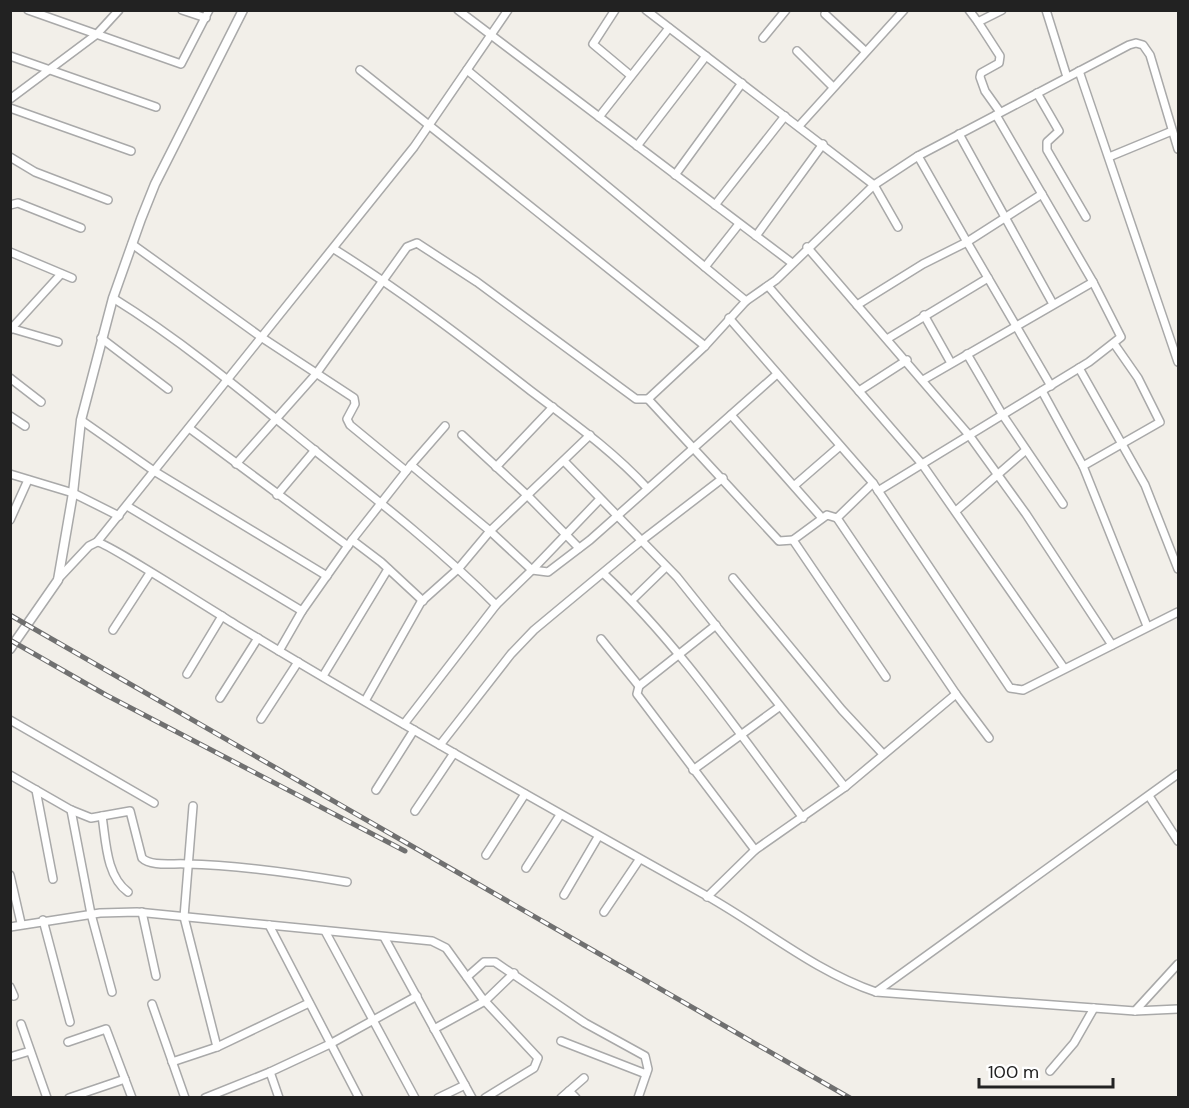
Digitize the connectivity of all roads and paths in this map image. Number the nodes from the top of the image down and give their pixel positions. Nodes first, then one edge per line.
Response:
1 (28, 10) edge
2 (119, 10) edge
3 (182, 10) edge
4 (209, 10) edge
5 (243, 10) edge
6 (458, 10) edge
7 (508, 10) edge
8 (615, 10) edge
9 (646, 10) edge
10 (786, 10) edge
11 (969, 10) edge
12 (1002, 10) edge
13 (1046, 10) edge
14 (899, 12) edge
15 (41, 13) edge
16 (825, 14) dead end
17 (206, 18) junction
18 (978, 22) junction
19 (669, 28) junction
20 (97, 34) junction
21 (491, 35) junction
22 (763, 38) dead end
23 (797, 51) dead end
24 (866, 51) junction
25 (10, 56) edge
26 (706, 56) junction
27 (48, 69) junction
28 (360, 70) dead end
29 (467, 70) junction
30 (1079, 71) junction
31 (630, 75) junction
32 (1067, 77) junction
33 (742, 83) junction
34 (832, 86) junction
35 (1037, 93) junction
36 (10, 99) edge
37 (156, 107) dead end
38 (10, 108) edge
39 (998, 113) junction
40 (785, 116) junction
41 (599, 117) junction
42 (428, 126) junction
43 (799, 126) junction
44 (1172, 131) junction
45 (959, 134) junction
46 (823, 144) junction
47 (637, 146) junction
48 (1179, 149) edge
49 (131, 151) dead end
50 (918, 156) junction
51 (10, 157) edge
52 (1109, 157) junction
53 (675, 175) junction
54 (874, 185) junction
55 (1042, 194) junction
56 (108, 200) dead end
57 (10, 205) edge
58 (715, 206) junction
59 (1007, 217) junction
60 (1086, 217) dead end
61 (739, 224) junction
62 (898, 227) dead end
63 (81, 228) dead end
64 (756, 236) junction
65 (968, 242) junction
66 (132, 244) junction
67 (807, 247) junction
68 (334, 249) junction
69 (10, 252) edge
70 (792, 263) junction
71 (705, 267) junction
72 (61, 274) junction
73 (72, 278) dead end
74 (988, 278) junction
75 (384, 280) junction
76 (1093, 282) junction
77 (768, 286) junction
78 (113, 298) junction
79 (746, 301) junction
80 (1053, 304) junction
81 (857, 305) junction
82 (924, 315) junction
83 (729, 318) junction
84 (1016, 326) junction
85 (11, 329) edge
86 (261, 337) junction
87 (101, 338) junction
88 (887, 339) junction
89 (58, 342) dead end
90 (1115, 345) junction
91 (705, 346) junction
92 (967, 354) junction
93 (907, 360) junction
94 (1179, 362) edge
95 (951, 363) junction
96 (1079, 368) junction
97 (316, 374) junction
98 (777, 374) junction
99 (10, 378) edge
100 (228, 380) junction
101 (923, 380) junction
102 (1051, 386) junction
103 (168, 389) dead end
104 (859, 391) junction
105 (1042, 391) junction
106 (648, 399) junction
107 (41, 402) dead end
108 (553, 407) junction
109 (1002, 414) junction
110 (731, 415) junction
111 (10, 416) edge
112 (276, 418) junction
113 (81, 420) junction
114 (25, 426) dead end
115 (445, 426) dead end
116 (189, 429) junction
117 (462, 435) dead end
118 (590, 435) junction
119 (969, 435) junction
120 (1123, 444) junction
121 (840, 446) junction
122 (694, 447) junction
123 (315, 450) junction
124 (1026, 450) junction
125 (564, 460) junction
126 (236, 464) junction
127 (922, 464) junction
128 (1083, 466) junction
129 (496, 467) junction
130 (409, 468) junction
131 (154, 471) junction
132 (10, 474) edge
133 (998, 475) junction
134 (723, 478) junction
135 (28, 480) junction
136 (873, 483) junction
137 (795, 485) junction
138 (647, 488) junction
139 (878, 491) junction
140 (73, 493) junction
141 (277, 495) junction
142 (528, 496) junction
143 (600, 500) junction
144 (381, 503) junction
145 (1063, 504) dead end
146 (127, 506) junction
147 (956, 512) junction
148 (119, 516) junction
149 (616, 516) junction
150 (822, 518) junction
151 (837, 518) junction
152 (10, 519) edge
153 (490, 531) junction
154 (565, 534) junction
155 (793, 540) junction
156 (641, 541) junction
157 (97, 542) junction
158 (350, 543) junction
159 (579, 548) junction
160 (666, 567) junction
161 (459, 568) junction
162 (388, 569) junction
163 (1179, 569) edge
164 (531, 570) junction
165 (150, 573) junction
166 (604, 574) junction
167 (327, 576) junction
168 (733, 578) dead end
169 (58, 580) junction
170 (633, 600) junction
171 (423, 601) junction
172 (496, 605) junction
173 (302, 610) junction
174 (1179, 612) edge
175 (222, 616) junction
176 (716, 625) junction
177 (1148, 627) junction
178 (113, 630) dead end
179 (258, 638) junction
180 (601, 639) dead end
181 (1112, 645) junction
182 (10, 649) edge
183 (279, 651) junction
184 (677, 654) junction
185 (298, 662) junction
186 (1064, 668) junction
187 (187, 674) dead end
188 (323, 676) junction
189 (886, 677) dead end
190 (639, 686) junction
191 (956, 694) junction
192 (220, 698) dead end
193 (365, 701) junction
194 (779, 707) junction
195 (261, 719) dead end
196 (10, 720) edge
197 (404, 724) junction
198 (414, 730) junction
199 (740, 735) junction
200 (989, 738) dead end
201 (440, 744) junction
202 (454, 753) junction
203 (883, 754) junction
204 (693, 770) junction
205 (1179, 774) edge
206 (10, 776) edge
207 (844, 787) junction
208 (36, 790) junction
209 (376, 790) dead end
210 (525, 794) junction
211 (1149, 796) junction
212 (154, 803) dead end
213 (193, 806) dead end
214 (71, 810) junction
215 (415, 812) dead end
216 (560, 815) junction
217 (102, 816) junction
218 (803, 818) junction
219 (598, 837) junction
220 (1179, 841) edge
221 (755, 850) junction
222 (486, 855) dead end
223 (639, 860) junction
224 (190, 864) junction
225 (526, 868) dead end
226 (10, 875) edge
227 (52, 879) dead end
228 (347, 882) dead end
229 (128, 892) dead end
230 (564, 895) dead end
231 (707, 897) junction
232 (142, 912) junction
233 (604, 912) dead end
234 (91, 914) junction
235 (184, 916) junction
236 (43, 920) junction
237 (21, 923) junction
238 (269, 925) junction
239 (10, 927) edge
240 (325, 931) junction
241 (384, 936) junction
242 (1179, 964) edge
243 (514, 974) junction
244 (156, 976) dead end
245 (467, 977) junction
246 (10, 987) edge
247 (112, 992) dead end
248 (876, 992) junction
249 (14, 996) dead end
250 (417, 996) junction
251 (485, 1001) junction
252 (309, 1003) junction
253 (152, 1004) dead end
254 (1095, 1008) junction
255 (1179, 1009) edge
256 (1135, 1011) junction
257 (373, 1021) junction
258 (70, 1022) dead end
259 (21, 1024) dead end
260 (434, 1029) junction
261 (561, 1041) dead end
262 (68, 1042) dead end
263 (330, 1044) junction
264 (217, 1047) junction
265 (30, 1051) junction
266 (10, 1057) edge
267 (172, 1062) junction
268 (1050, 1071) dead end
269 (270, 1072) junction
270 (646, 1074) junction
271 (584, 1078) dead end
272 (125, 1079) junction
273 (465, 1085) junction
274 (569, 1091) junction
275 (47, 1098) edge
276 (69, 1098) edge
277 (132, 1098) edge
278 (185, 1098) edge
279 (205, 1098) edge
280 (279, 1098) edge
281 (359, 1098) edge
282 (415, 1098) edge
283 (438, 1098) edge
284 (472, 1098) edge
285 (485, 1098) edge
286 (561, 1098) edge
287 (576, 1098) edge
288 (638, 1098) edge

1 - 15 street
2 - 20 street
3 - 17 street
4 - 17 street
5 - 66 street
6 - 21 street
7 - 21 street
8 - 31 street
9 - 19 street
10 - 22 street
11 - 18 street
12 - 18 street
13 - 32 street
14 - 24 street
15 - 20 street
16 - 24 street
17 - 20 street
18 - 39 street
19 - 26 street
19 - 31 street
20 - 27 street
21 - 29 street
21 - 41 street
23 - 34 street
24 - 34 street
25 - 27 street
26 - 33 street
26 - 47 street
27 - 36 street
27 - 37 street
28 - 42 street
29 - 42 street
29 - 71 street
30 - 32 street
30 - 44 street
30 - 52 street
31 - 41 street
32 - 35 street
33 - 40 street
33 - 53 street
34 - 43 street
35 - 39 street
35 - 60 street
38 - 49 street
39 - 45 street
39 - 55 street
40 - 43 street
40 - 58 street
41 - 47 street
42 - 68 street
42 - 91 street
43 - 46 street
44 - 48 street
44 - 52 street
45 - 50 street
45 - 59 street
46 - 54 street
46 - 64 street
47 - 53 street
50 - 54 street
50 - 65 street
51 - 56 street
52 - 94 street
53 - 58 street
54 - 62 street
54 - 67 street
55 - 59 street
55 - 76 street
57 - 63 street
58 - 61 street
59 - 65 street
59 - 80 street
61 - 64 street
61 - 71 street
64 - 70 street
65 - 74 street
65 - 81 street
66 - 78 street
66 - 86 street
67 - 70 street
67 - 81 street
68 - 75 street
68 - 86 street
69 - 72 street
70 - 77 street
71 - 79 street
72 - 73 street
72 - 85 street
74 - 82 street
74 - 84 street
75 - 97 street
75 - 106 street
75 - 108 street
76 - 80 street
76 - 90 street
77 - 79 street
77 - 104 street
78 - 87 street
78 - 100 street
79 - 83 street
80 - 84 street
81 - 88 street
82 - 88 street
82 - 95 street
83 - 91 street
83 - 98 street
84 - 92 street
84 - 102 street
85 - 89 street
86 - 97 street
86 - 100 street
87 - 103 street
87 - 113 street
88 - 93 street
90 - 96 street
90 - 120 street
91 - 106 street
92 - 95 street
92 - 109 street
93 - 101 street
93 - 104 street
95 - 101 street
96 - 102 street
96 - 120 street
97 - 112 street
97 - 130 street
98 - 110 street
98 - 121 street
99 - 107 street
100 - 112 street
100 - 116 street
101 - 119 street
102 - 105 street
104 - 127 street
105 - 109 street
105 - 128 street
106 - 122 street
108 - 118 street
108 - 129 street
109 - 119 street
109 - 124 street
110 - 122 street
110 - 137 street
111 - 114 street
112 - 123 street
112 - 126 street
113 - 131 street
113 - 140 street
115 - 130 street
116 - 126 street
116 - 131 street
117 - 129 street
118 - 125 street
118 - 138 street
119 - 127 street
119 - 133 street
120 - 128 street
120 - 163 street
121 - 136 street
121 - 137 street
122 - 134 street
122 - 138 street
123 - 141 street
123 - 144 street
124 - 133 street
124 - 145 street
125 - 142 street
125 - 143 street
126 - 141 street
127 - 139 street
127 - 147 street
128 - 177 street
129 - 142 street
130 - 144 street
130 - 153 street
131 - 146 street
131 - 167 street
132 - 135 street
133 - 147 street
133 - 181 street
134 - 155 street
134 - 156 street
135 - 140 street
135 - 152 street
136 - 139 street
136 - 151 street
137 - 150 street
138 - 149 street
139 - 186 street
140 - 148 street
140 - 169 street
141 - 158 street
142 - 153 street
142 - 154 street
143 - 149 street
143 - 154 street
144 - 158 street
144 - 161 street
146 - 148 street
146 - 173 street
147 - 186 street
148 - 157 street
149 - 156 street
149 - 159 street
150 - 151 street
150 - 155 street
151 - 191 street
153 - 161 street
153 - 164 street
154 - 159 street
154 - 164 street
155 - 189 street
156 - 160 street
156 - 166 street
157 - 165 street
157 - 169 street
158 - 162 street
158 - 167 street
159 - 164 street
160 - 170 street
160 - 176 street
161 - 171 street
161 - 172 street
162 - 171 street
162 - 188 street
164 - 172 street
165 - 175 street
165 - 178 street
166 - 170 street
166 - 201 street
167 - 173 street
168 - 203 street
169 - 182 street
170 - 184 street
171 - 193 street
172 - 197 street
173 - 183 street
174 - 177 street
175 - 179 street
175 - 187 street
176 - 184 street
176 - 194 street
177 - 181 street
179 - 183 street
179 - 192 street
180 - 190 street
181 - 186 street
183 - 185 street
184 - 190 street
184 - 199 street
185 - 188 street
185 - 195 street
188 - 193 street
190 - 204 street
191 - 200 street
191 - 203 street
193 - 197 street
194 - 199 street
194 - 207 street
196 - 212 street
197 - 198 street
198 - 201 street
198 - 209 street
199 - 204 street
199 - 218 street
201 - 202 street
202 - 210 street
202 - 215 street
203 - 207 street
204 - 221 street
205 - 211 street
206 - 208 street
207 - 218 street
208 - 214 street
208 - 227 street
210 - 216 street
210 - 222 street
211 - 220 street
211 - 248 street
213 - 224 street
214 - 217 street
214 - 234 street
216 - 219 street
216 - 225 street
217 - 224 street
217 - 229 street
218 - 221 street
219 - 223 street
219 - 230 street
221 - 231 street
223 - 231 street
223 - 233 street
224 - 228 street
224 - 235 street
226 - 237 street
231 - 248 street
232 - 234 street
232 - 235 street
232 - 244 street
234 - 236 street
234 - 247 street
235 - 238 street
235 - 264 street
236 - 237 street
236 - 258 street
237 - 239 street
238 - 240 street
238 - 252 street
240 - 241 street
240 - 257 street
241 - 245 street
241 - 250 street
242 - 256 street
243 - 245 street
243 - 251 street
243 - 270 street
245 - 251 street
246 - 249 street
248 - 254 street
250 - 257 street
250 - 260 street
251 - 260 street
251 - 285 street
252 - 263 street
252 - 264 street
253 - 267 street
254 - 256 street
254 - 268 street
255 - 256 street
257 - 263 street
257 - 282 street
259 - 265 street
260 - 273 street
261 - 270 street
262 - 272 street
263 - 269 street
263 - 281 street
264 - 267 street
265 - 266 street
265 - 275 street
267 - 278 street
269 - 279 street
269 - 280 street
270 - 288 street
271 - 274 street
272 - 276 street
272 - 277 street
273 - 283 street
273 - 284 street
274 - 286 street
274 - 287 street

